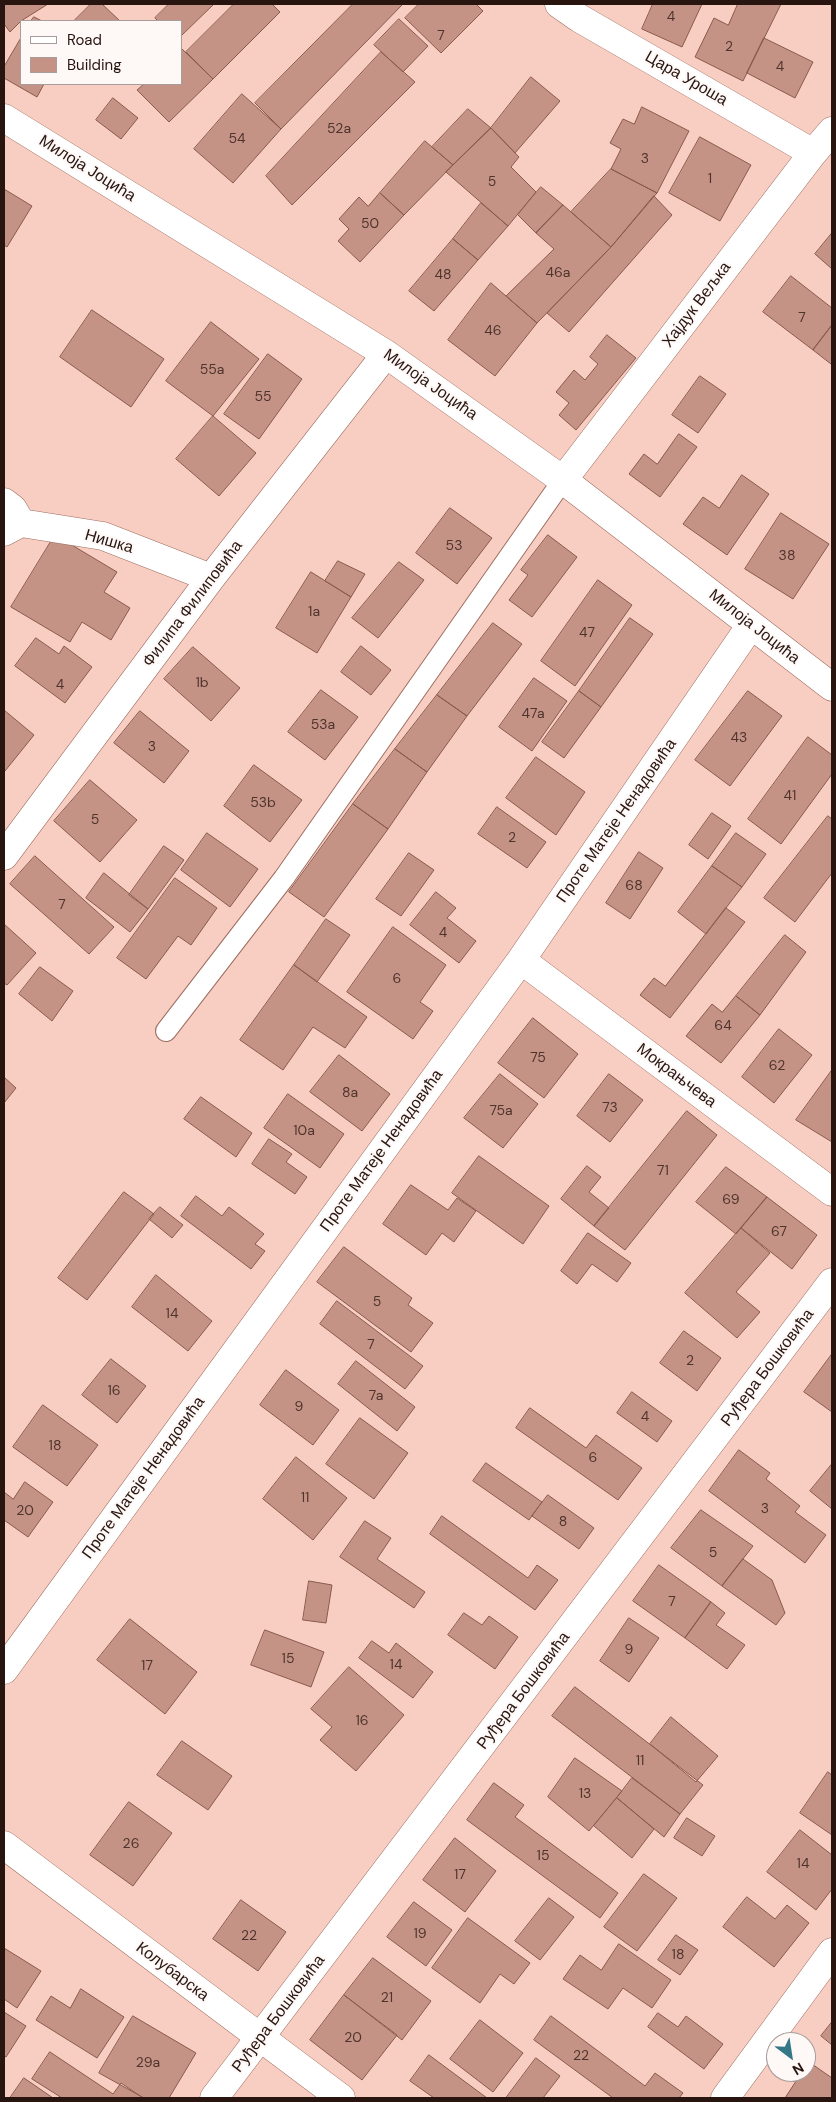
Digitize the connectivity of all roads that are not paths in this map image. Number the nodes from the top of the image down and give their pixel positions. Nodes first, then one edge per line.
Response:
1 (560, 4) edge
2 (4, 118) edge
3 (832, 131) edge
4 (813, 152) junction
5 (386, 354) junction
6 (563, 480) junction
7 (4, 502) edge
8 (12, 528) edge
9 (212, 578) junction
10 (751, 625) junction
11 (832, 687) edge
12 (4, 856) edge
13 (521, 960) junction
14 (166, 1031) dead end
15 (832, 1192) edge
16 (832, 1282) edge
17 (4, 1670) edge
18 (4, 1845) edge
19 (832, 1952) edge
20 (260, 2039) junction
21 (214, 2098) edge
22 (341, 2098) edge
23 (725, 2098) edge

1 - 4 street, Цара Уроша
2 - 5 street, Милоја Јоцића
3 - 4 street, Хајдук Вељка
4 - 6 street, Хајдук Вељка
5 - 6 street, Милоја Јоцића
5 - 9 street, Филипа Филиповића
6 - 10 street, Милоја Јоцића
6 - 14 lane
7 - 8 street
8 - 9 street, Нишка
9 - 12 street, Филипа Филиповића
10 - 11 street, Милоја Јоцића
10 - 13 street, Проте Матеје Ненадовића
13 - 15 street, Мокрањчева
13 - 17 street, Проте Матеје Ненадовића
16 - 20 street, Руђера Бошковића
18 - 20 street, Колубарска
19 - 23 street
20 - 21 street, Руђера Бошковића
20 - 22 street, Колубарска

